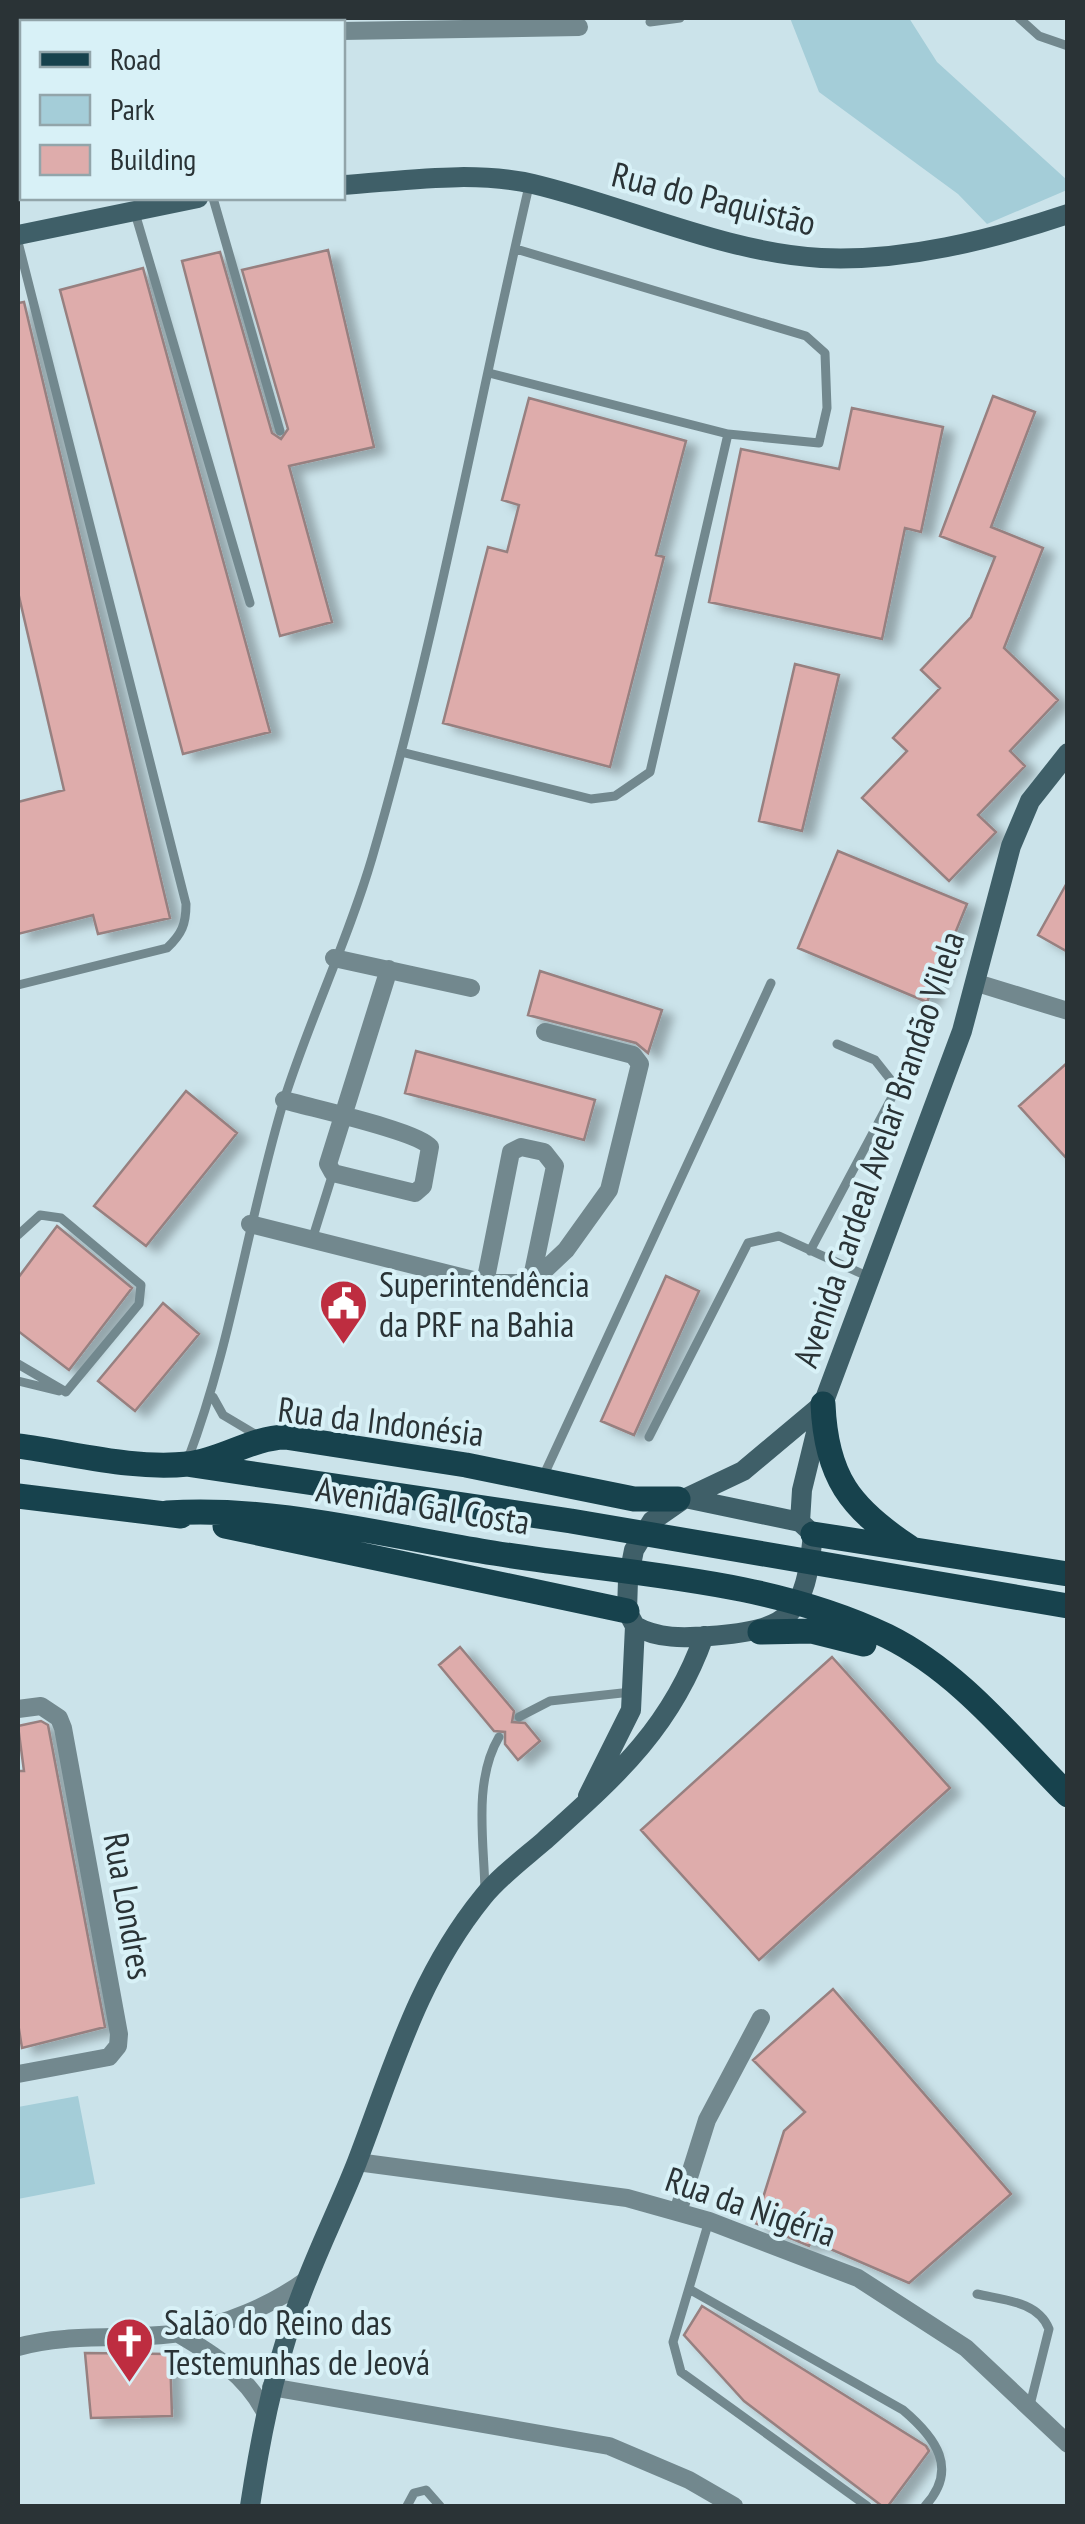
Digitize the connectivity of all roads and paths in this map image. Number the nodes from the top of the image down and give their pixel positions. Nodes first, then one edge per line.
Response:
1 (680, 18) edge
2 (1019, 18) edge
3 (650, 22) dead end
4 (580, 27) dead end
5 (345, 31) edge
6 (1068, 46) edge
7 (529, 183) junction
8 (345, 185) edge
9 (188, 200) edge
10 (215, 200) edge
11 (135, 210) junction
12 (1068, 214) edge
13 (18, 238) edge
14 (516, 248) junction
15 (488, 372) junction
16 (280, 431) dead end
17 (728, 434) junction
18 (250, 603) dead end
19 (401, 752) junction
20 (1068, 754) edge
21 (334, 958) junction
22 (390, 969) junction
23 (771, 983) dead end
24 (977, 983) junction
25 (18, 985) edge
26 (471, 988) dead end
27 (1068, 1012) edge
28 (545, 1032) dead end
29 (837, 1044) dead end
30 (284, 1100) junction
31 (342, 1118) junction
32 (333, 1173) junction
33 (250, 1224) junction
34 (18, 1234) edge
35 (312, 1240) junction
36 (810, 1251) junction
37 (871, 1278) junction
38 (485, 1283) junction
39 (531, 1283) junction
40 (18, 1364) edge
41 (18, 1381) edge
42 (66, 1392) junction
43 (213, 1394) junction
44 (823, 1404) junction
45 (262, 1438) junction
46 (649, 1438) dead end
47 (18, 1446) edge
48 (186, 1464) junction
49 (541, 1481) junction
50 (18, 1496) edge
51 (681, 1499) junction
52 (167, 1513) junction
53 (806, 1528) junction
54 (914, 1550) junction
55 (1068, 1574) edge
56 (1068, 1606) edge
57 (631, 1618) junction
58 (760, 1632) junction
59 (704, 1636) junction
60 (634, 1692) junction
61 (18, 1710) edge
62 (519, 1717) dead end
63 (500, 1738) dead end
64 (1068, 1796) edge
65 (588, 1798) junction
66 (1068, 1818) edge
67 (486, 1894) junction
68 (761, 2018) dead end
69 (18, 2074) edge
70 (357, 2162) junction
71 (678, 2212) junction
72 (709, 2221) junction
73 (308, 2280) junction
74 (689, 2289) junction
75 (978, 2294) dead end
76 (177, 2333) junction
77 (18, 2348) edge
78 (271, 2387) junction
79 (1030, 2406) junction
80 (265, 2412) junction
81 (1068, 2444) edge
82 (250, 2506) edge
83 (407, 2506) edge
84 (440, 2506) edge
85 (734, 2506) edge
86 (866, 2506) edge
87 (925, 2506) edge

1 - 3 lane
2 - 6 lane
4 - 5 street
7 - 8 main road, Rua do Paquistão
7 - 12 main road, Rua do Paquistão
7 - 14 lane
9 - 11 main road
10 - 16 lane
11 - 13 main road
11 - 18 lane
13 - 25 lane
14 - 15 lane
14 - 17 lane
15 - 17 lane
15 - 19 lane
17 - 19 lane
19 - 21 lane
20 - 24 main road, Avenida Cardeal Avelar Brandão Vilela
21 - 22 street
21 - 30 lane
22 - 26 street
22 - 31 street
23 - 49 lane
24 - 27 street
24 - 37 main road, Avenida Cardeal Avelar Brandão Vilela
28 - 39 street
29 - 36 lane
30 - 31 street
30 - 33 lane
31 - 32 street
31 - 32 street
32 - 35 lane
33 - 35 street
33 - 43 lane
34 - 42 lane
35 - 38 street
36 - 37 lane
36 - 46 lane
37 - 44 main road, Avenida Cardeal Avelar Brandão Vilela
38 - 39 street
38 - 39 street
40 - 42 lane
41 - 42 lane
43 - 45 lane
43 - 48 lane
44 - 51 main road, Rua da Indonésia
44 - 53 main road, Avenida Cardeal Avelar Brandão Vilela
44 - 54 main road
45 - 48 main road, Rua da Indonésia
45 - 49 main road, Rua da Indonésia
47 - 48 main road, Rua da Indonésia
48 - 56 main road
49 - 51 main road, Rua da Indonésia
50 - 52 main road
51 - 53 main road, Rua da Indonésia
51 - 57 main road, Rua da Indonésia
52 - 57 main road, Avenida Gal Costa
52 - 64 main road, Avenida Gal Costa
53 - 54 main road
53 - 58 main road, Avenida Cardeal Avelar Brandão Vilela
54 - 55 main road
57 - 59 main road, Avenida Gal Costa
57 - 60 main road
58 - 59 main road, Avenida Gal Costa
58 - 66 main road, Avenida Gal Costa
59 - 65 main road
60 - 62 lane
60 - 65 main road
61 - 69 street, Rua Londres
63 - 67 lane
65 - 67 main road
67 - 70 main road
68 - 71 street
70 - 71 street, Rua da Nigéria
70 - 73 main road
71 - 72 street, Rua da Nigéria
72 - 74 lane
72 - 79 street, Rua da Nigéria
73 - 76 street
73 - 78 main road
74 - 86 lane
74 - 87 lane
75 - 79 lane
76 - 77 street
76 - 80 street
78 - 80 main road
78 - 85 street
79 - 81 street, Rua da Nigéria
80 - 82 main road
83 - 84 lane

